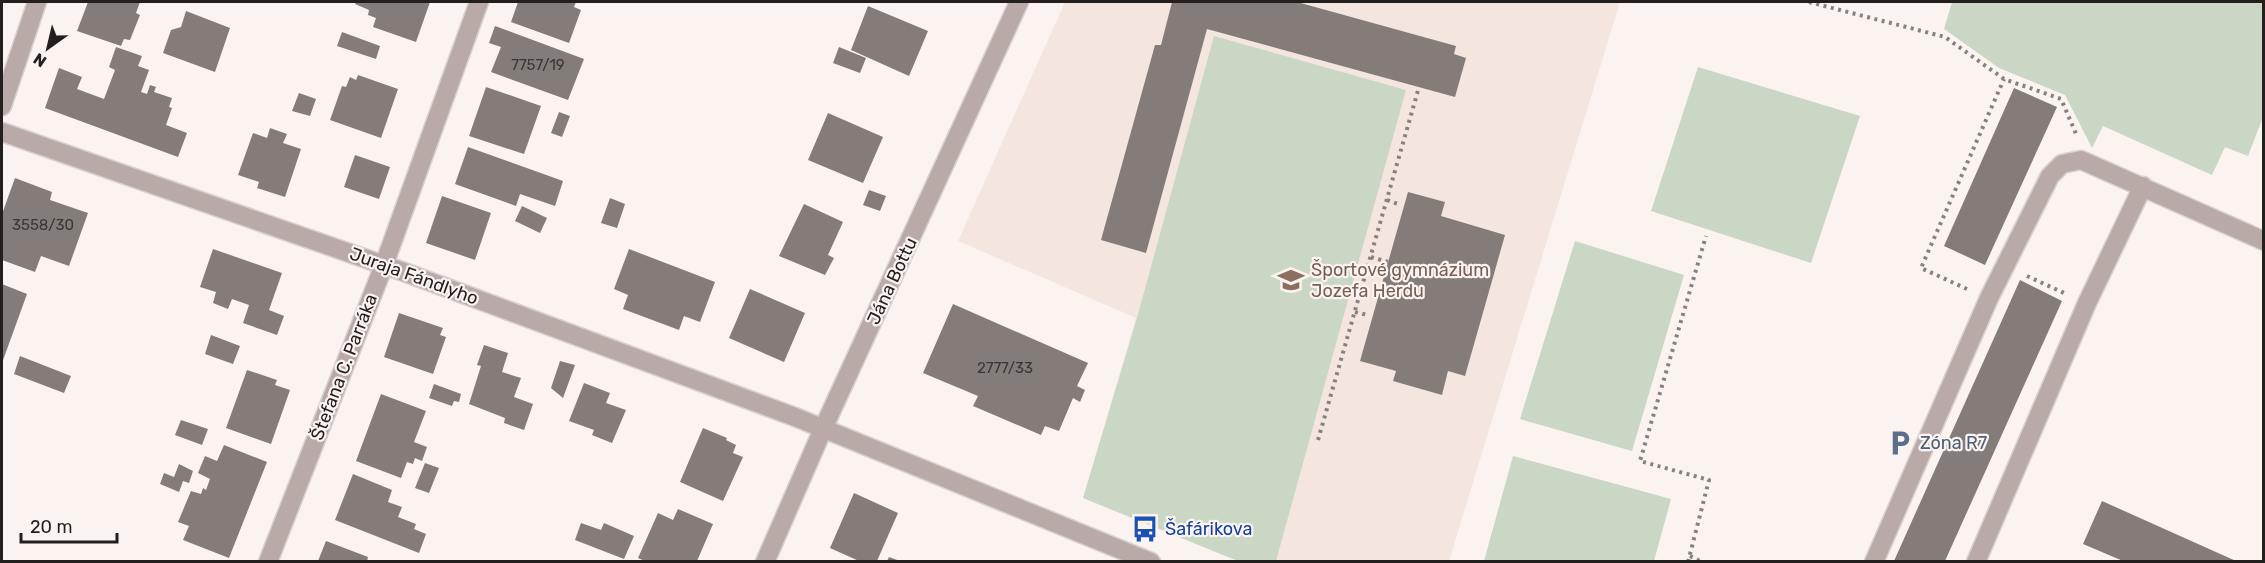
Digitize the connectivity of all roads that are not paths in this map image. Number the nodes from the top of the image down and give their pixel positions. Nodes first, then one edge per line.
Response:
1 (37, 2) edge
2 (479, 2) edge
3 (1019, 2) edge
4 (2, 106) edge
5 (2, 132) edge
6 (2143, 186) junction
7 (2264, 241) edge
8 (384, 264) junction
9 (824, 429) junction
10 (268, 561) edge
11 (765, 561) edge
12 (1151, 561) edge
13 (1874, 561) edge
14 (1976, 561) edge

1 - 4 street
2 - 8 street, Štefana C. Parráka
3 - 9 street, Jána Bottu
5 - 8 street, Juraja Fándlyho
6 - 7 street
6 - 13 street
6 - 14 street
8 - 9 street, Juraja Fándlyho
8 - 10 street, Štefana C. Parráka
9 - 11 street, Jána Bottu
9 - 12 street

